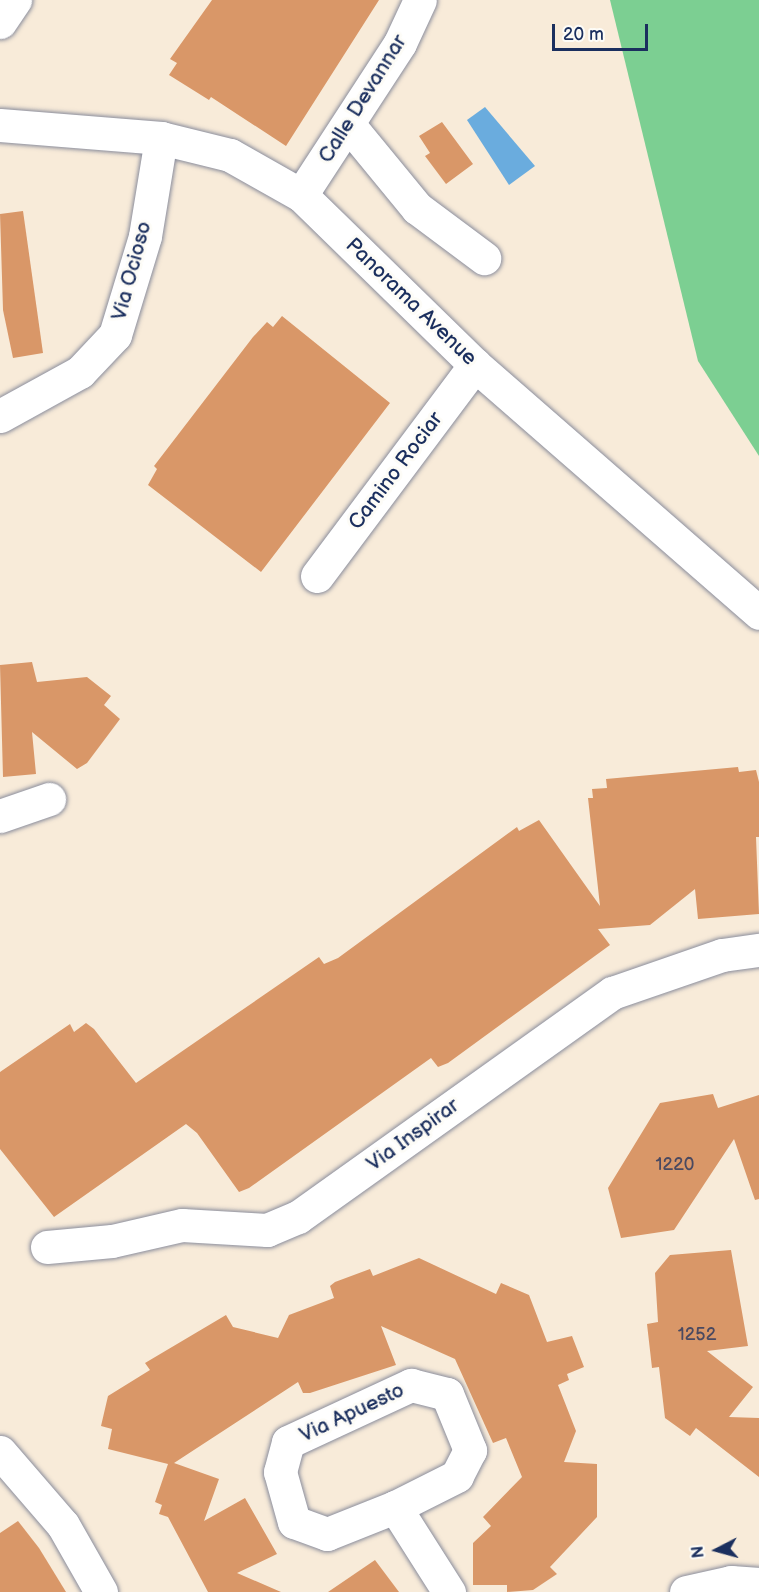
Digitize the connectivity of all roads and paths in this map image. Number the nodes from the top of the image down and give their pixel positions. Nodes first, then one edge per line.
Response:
1 (15, 0) edge
2 (420, 0) edge
3 (0, 22) edge
4 (348, 124) junction
5 (0, 125) edge
6 (161, 138) junction
7 (301, 195) junction
8 (484, 258) dead end
9 (475, 365) junction
10 (0, 416) edge
11 (317, 576) dead end
12 (759, 613) edge
13 (49, 800) dead end
14 (0, 816) edge
15 (759, 950) edge
16 (47, 1247) dead end
17 (0, 1452) edge
18 (395, 1507) junction
19 (759, 1584) edge
20 (101, 1592) edge
21 (449, 1592) edge
22 (686, 1592) edge

1 - 3 street
2 - 4 street, Calle Devannar
4 - 7 street, Calle Devannar
4 - 8 street
5 - 6 street, Panorama Avenue
6 - 7 street, Panorama Avenue
6 - 10 street, Via Ocioso
7 - 9 street, Panorama Avenue
9 - 11 street, Camino Rociar
9 - 12 street, Panorama Avenue
13 - 14 street
15 - 16 street, Via Inspirar
17 - 20 street
18 - 18 street, Via Apuesto
18 - 21 street
19 - 22 street

